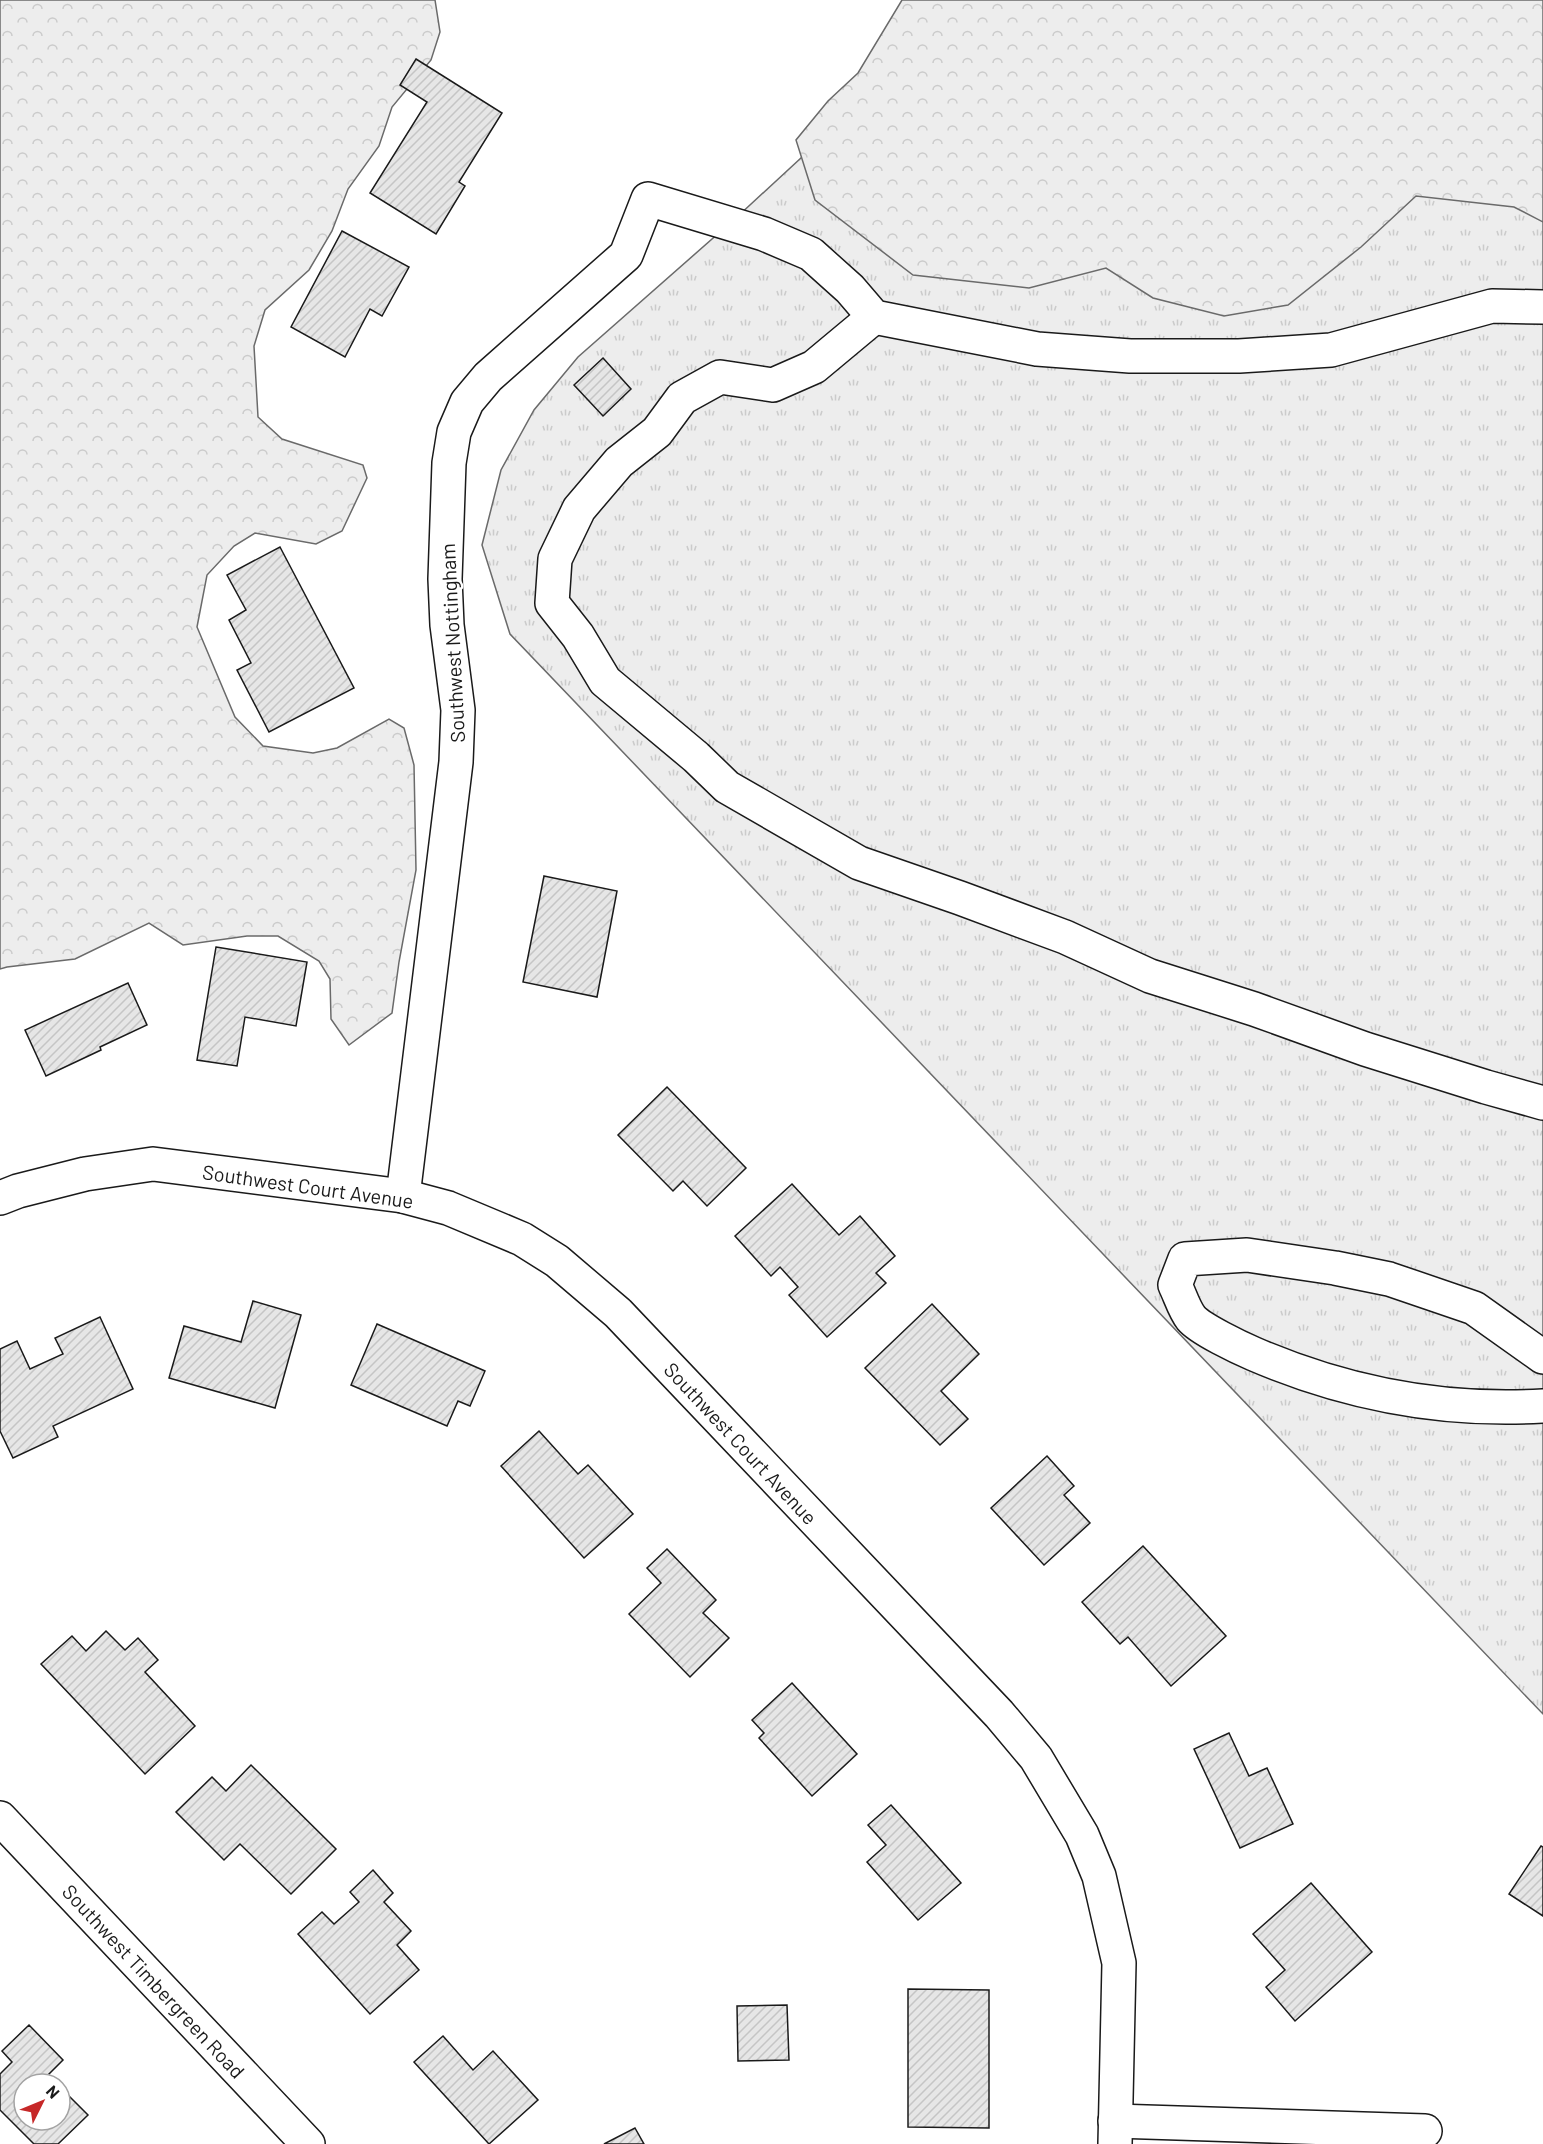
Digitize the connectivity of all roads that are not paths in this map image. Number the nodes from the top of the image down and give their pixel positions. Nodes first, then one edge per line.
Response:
1 (1543, 307) edge
2 (874, 317) junction
3 (1543, 1103) edge
4 (403, 1196) junction
5 (0, 1198) edge
6 (1543, 1358) edge
7 (1543, 1406) edge
8 (0, 1818) edge
9 (1425, 2131) dead end
10 (1115, 2133) edge
11 (308, 2144) edge

1 - 2 street
2 - 3 street
2 - 4 street, Southwest Nottingham
4 - 5 street, Southwest Court Avenue
4 - 10 street, Southwest Court Avenue
6 - 7 street
8 - 11 street, Southwest Timbergreen Road
9 - 10 street

